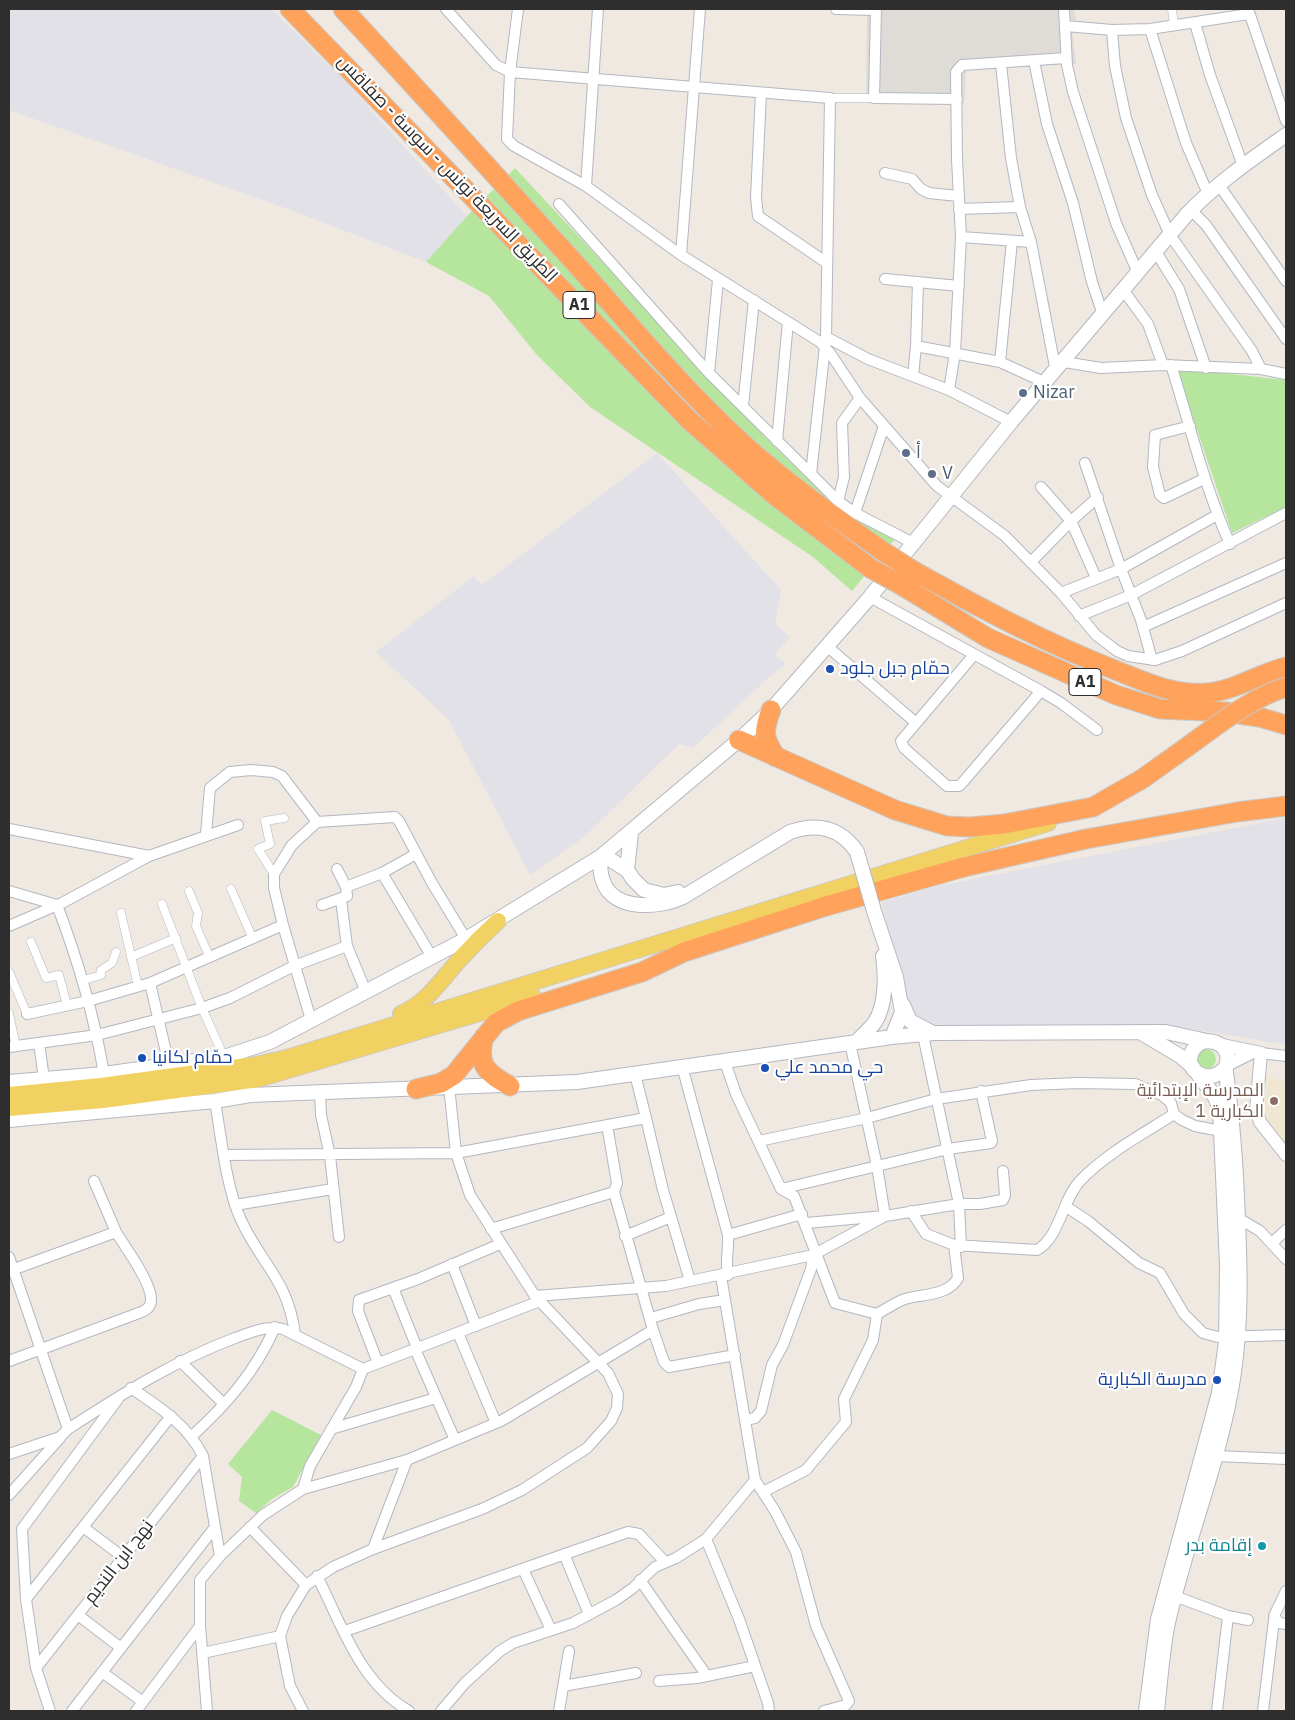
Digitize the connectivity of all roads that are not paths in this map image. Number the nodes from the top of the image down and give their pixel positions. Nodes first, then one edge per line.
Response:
1 (290, 9) edge
2 (343, 9) edge
3 (446, 9) edge
4 (598, 9) edge
5 (700, 9) edge
6 (836, 9) edge
7 (1064, 9) edge
8 (1172, 9) edge
9 (515, 10) edge
10 (876, 10) edge
11 (1248, 11) edge
12 (1195, 23) junction
13 (1066, 26) junction
14 (1174, 26) junction
15 (1150, 29) junction
16 (1112, 30) junction
17 (1066, 58) junction
18 (1034, 61) junction
19 (1001, 64) junction
20 (510, 72) junction
21 (592, 80) junction
22 (695, 87) junction
23 (761, 93) junction
24 (830, 98) junction
25 (874, 98) junction
26 (957, 99) junction
27 (1286, 121) edge
28 (1286, 135) edge
29 (1243, 166) junction
30 (885, 173) dead end
31 (1219, 185) junction
32 (586, 186) junction
33 (1208, 194) junction
34 (958, 196) junction
35 (559, 204) dead end
36 (1020, 207) junction
37 (959, 209) junction
38 (1191, 210) junction
39 (1170, 235) junction
40 (961, 237) junction
41 (1012, 241) junction
42 (1030, 242) junction
43 (1156, 252) junction
44 (681, 255) junction
45 (827, 263) junction
46 (1138, 273) junction
47 (885, 279) dead end
48 (718, 280) junction
49 (1286, 281) edge
50 (918, 282) junction
51 (959, 286) junction
52 (1124, 291) junction
53 (754, 300) junction
54 (1103, 315) junction
55 (788, 322) junction
56 (1286, 339) edge
57 (826, 342) junction
58 (916, 346) junction
59 (955, 353) junction
60 (1000, 362) junction
61 (1167, 365) junction
62 (1060, 367) junction
63 (1206, 368) junction
64 (1261, 369) junction
65 (710, 373) junction
66 (1286, 374) edge
67 (912, 376) junction
68 (1046, 383) junction
69 (949, 390) junction
70 (860, 398) junction
71 (743, 406) junction
72 (1011, 422) junction
73 (884, 426) junction
74 (1190, 426) junction
75 (777, 441) junction
76 (1085, 463) dead end
77 (811, 474) junction
78 (1204, 479) junction
79 (1041, 487) dead end
80 (1098, 497) junction
81 (950, 498) junction
82 (838, 501) junction
83 (855, 513) junction
84 (1286, 513) edge
85 (1217, 515) junction
86 (1071, 521) junction
87 (913, 543) junction
88 (1230, 544) junction
89 (1031, 562) junction
90 (1286, 563) edge
91 (1120, 569) junction
92 (1096, 578) junction
93 (1061, 593) junction
94 (1131, 596) junction
95 (870, 597) junction
96 (1286, 603) edge
97 (1079, 616) junction
98 (1143, 628) junction
99 (828, 647) junction
100 (973, 656) junction
101 (1152, 660) junction
102 (1286, 667) edge
103 (1286, 687) edge
104 (1041, 691) junction
105 (770, 710) junction
106 (915, 722) junction
107 (1286, 725) edge
108 (1097, 730) dead end
109 (739, 740) junction
110 (776, 757) junction
111 (1286, 806) edge
112 (1093, 807) junction
113 (284, 818) dead end
114 (317, 822) junction
115 (238, 825) dead end
116 (9, 830) edge
117 (631, 833) junction
118 (206, 834) junction
119 (416, 854) junction
120 (149, 856) junction
121 (601, 856) junction
122 (337, 869) dead end
123 (627, 870) junction
124 (382, 872) junction
125 (274, 874) junction
126 (346, 886) junction
127 (231, 889) dead end
128 (693, 890) junction
129 (9, 891) edge
130 (189, 891) dead end
131 (341, 900) junction
132 (162, 904) dead end
133 (57, 905) junction
134 (322, 905) dead end
135 (121, 913) dead end
136 (498, 921) junction
137 (283, 925) junction
138 (9, 926) edge
139 (879, 933) junction
140 (176, 938) junction
141 (253, 939) junction
142 (466, 939) junction
143 (31, 942) dead end
144 (348, 946) junction
145 (116, 952) dead end
146 (684, 952) junction
147 (132, 957) junction
148 (432, 957) junction
149 (210, 958) junction
150 (294, 966) junction
151 (188, 968) junction
152 (9, 972) edge
153 (84, 980) junction
154 (150, 983) junction
155 (138, 986) junction
156 (366, 992) junction
157 (900, 1000) junction
158 (88, 1001) junction
159 (67, 1005) junction
160 (881, 1005) junction
161 (202, 1008) junction
162 (9, 1014) edge
163 (27, 1014) joint
164 (159, 1019) junction
165 (311, 1020) junction
166 (1139, 1032) junction
167 (928, 1034) junction
168 (97, 1035) junction
169 (351, 1036) junction
170 (485, 1036) junction
171 (891, 1037) junction
172 (1207, 1041) junction
173 (853, 1043) junction
174 (39, 1044) junction
175 (1222, 1045) junction
176 (13, 1046) edge
177 (1257, 1052) junction
178 (1286, 1056) edge
179 (224, 1057) junction
180 (725, 1062) junction
181 (169, 1065) junction
182 (682, 1066) junction
183 (1226, 1067) junction
184 (1195, 1071) junction
185 (104, 1074) junction
186 (635, 1074) junction
187 (44, 1079) junction
188 (9, 1082) edge
189 (449, 1086) junction
190 (510, 1086) junction
191 (416, 1089) junction
192 (981, 1091) junction
193 (320, 1092) junction
194 (9, 1095) edge
195 (936, 1099) junction
196 (215, 1100) junction
197 (9, 1108) edge
198 (9, 1114) edge
199 (1174, 1114) junction
200 (45, 1116) junction
201 (646, 1118) junction
202 (867, 1118) junction
203 (9, 1120) edge
204 (607, 1126) junction
205 (1222, 1131) junction
206 (759, 1141) junction
207 (948, 1149) junction
208 (456, 1153) junction
209 (224, 1155) junction
210 (1286, 1155) edge
211 (330, 1156) junction
212 (877, 1166) junction
213 (1003, 1171) dead end
214 (94, 1181) dead end
215 (334, 1189) junction
216 (781, 1189) junction
217 (614, 1192) junction
218 (235, 1204) junction
219 (959, 1204) junction
220 (1065, 1206) junction
221 (911, 1211) junction
222 (885, 1216) junction
223 (670, 1217) junction
224 (804, 1218) junction
225 (1238, 1218) junction
226 (491, 1229) junction
227 (1286, 1230) edge
228 (116, 1232) junction
229 (728, 1235) junction
230 (625, 1236) junction
231 (339, 1237) dead end
232 (1272, 1243) junction
233 (500, 1244) junction
234 (957, 1246) junction
235 (815, 1255) junction
236 (9, 1257) edge
237 (1286, 1258) edge
238 (452, 1264) junction
239 (11, 1270) edge
240 (724, 1275) junction
241 (690, 1280) junction
242 (393, 1288) junction
243 (640, 1289) junction
244 (538, 1299) junction
245 (725, 1300) junction
246 (878, 1314) junction
247 (650, 1318) junction
248 (476, 1326) junction
249 (276, 1327) junction
250 (653, 1330) junction
251 (458, 1333) junction
252 (1232, 1335) junction
253 (1286, 1335) edge
254 (295, 1336) junction
255 (41, 1349) junction
256 (416, 1349) junction
257 (735, 1355) junction
258 (180, 1360) junction
259 (9, 1361) edge
260 (599, 1362) junction
261 (378, 1363) junction
262 (363, 1369) junction
263 (127, 1391) junction
264 (436, 1398) junction
265 (224, 1404) junction
266 (172, 1416) junction
267 (746, 1420) junction
268 (496, 1423) junction
269 (68, 1429) junction
270 (331, 1429) junction
271 (192, 1436) junction
272 (60, 1437) junction
273 (455, 1440) junction
274 (9, 1454) edge
275 (203, 1456) junction
276 (1216, 1456) junction
277 (1286, 1459) edge
278 (407, 1460) junction
279 (754, 1480) junction
280 (303, 1489) junction
281 (763, 1492) junction
282 (9, 1495) edge
283 (83, 1527) junction
284 (215, 1527) junction
285 (250, 1527) junction
286 (706, 1539) junction
287 (372, 1549) junction
288 (564, 1554) junction
289 (124, 1556) junction
290 (220, 1556) junction
291 (664, 1561) junction
292 (523, 1569) junction
293 (317, 1576) junction
294 (640, 1580) junction
295 (306, 1585) junction
296 (1286, 1591) edge
297 (1170, 1595) junction
298 (26, 1599) junction
299 (589, 1614) junction
300 (78, 1615) junction
301 (1228, 1616) junction
302 (1248, 1620) dead end
303 (1274, 1620) junction
304 (1286, 1624) edge
305 (200, 1626) junction
306 (551, 1630) junction
307 (345, 1631) junction
308 (280, 1636) junction
309 (121, 1648) junction
310 (569, 1651) dead end
311 (203, 1653) junction
312 (755, 1666) junction
313 (36, 1668) junction
314 (102, 1672) junction
315 (636, 1673) dead end
316 (707, 1676) junction
317 (659, 1681) dead end
318 (563, 1686) junction
319 (143, 1702) junction
320 (50, 1711) edge
321 (72, 1711) edge
322 (136, 1711) edge
323 (207, 1711) edge
324 (303, 1711) edge
325 (409, 1711) edge
326 (441, 1711) edge
327 (559, 1711) edge
328 (769, 1711) edge
329 (824, 1711) edge
330 (1146, 1711) edge
331 (1157, 1711) edge
332 (1216, 1711) edge
333 (1263, 1711) edge

1 - 107 highway, الطريق السريعة تونس - سوسة - صفاقس / A1, bridge
2 - 102 highway, الطريق السريعة تونس - سوسة - صفاقس / A1, bridge
3 - 20 street
4 - 21 street
5 - 22 street
6 - 10 street
7 - 13 street
8 - 14 street
9 - 20 street
10 - 25 street
11 - 12 street
11 - 27 street
12 - 14 street
12 - 29 street
13 - 16 street
13 - 17 street
14 - 15 street
15 - 16 street
15 - 33 street
16 - 39 street
17 - 18 street
17 - 46 street
18 - 19 street
18 - 54 street
19 - 26 street
19 - 36 street
20 - 21 street
20 - 32 street
21 - 22 street
21 - 32 street
22 - 23 street
22 - 44 street
23 - 24 street
23 - 45 street
24 - 25 street
24 - 45 street
25 - 26 street
26 - 34 street
28 - 29 main road
29 - 31 main road
30 - 34 street
31 - 33 main road
31 - 49 street
32 - 44 street
33 - 38 main road
34 - 37 street
35 - 65 street
36 - 37 street
36 - 42 street
37 - 40 street
38 - 39 main road
38 - 56 street
39 - 43 main road
39 - 64 street
40 - 41 street
40 - 51 street
41 - 42 street
41 - 60 street
42 - 62 street
43 - 46 main road
43 - 63 street
44 - 48 street
45 - 57 street
46 - 52 main road
47 - 50 street
48 - 53 street
48 - 65 street
50 - 51 street
50 - 58 street
51 - 59 street
52 - 54 main road
52 - 61 street
53 - 55 street
53 - 71 street
54 - 62 main road
55 - 57 street
55 - 75 street
57 - 67 street
57 - 70 street
57 - 77 street
58 - 59 street
58 - 67 street
59 - 60 street
59 - 69 street
60 - 68 street
61 - 62 street
61 - 63 street
61 - 74 street
62 - 68 main road
63 - 64 street
64 - 66 street
65 - 71 street
67 - 69 street
68 - 72 main road
69 - 72 street
70 - 73 street
70 - 82 street
71 - 75 street
72 - 81 main road
73 - 81 street
73 - 83 street
74 - 78 street
74 - 78 street
75 - 77 street
76 - 80 street
77 - 82 street
78 - 85 street
79 - 86 street
80 - 86 street
80 - 91 street
81 - 87 main road
81 - 89 street
82 - 83 street
83 - 87 street
84 - 88 street
85 - 88 street
85 - 91 street
86 - 89 street
86 - 92 street
87 - 95 main road
88 - 94 street
89 - 93 street
90 - 98 street
91 - 92 street
91 - 94 street
92 - 93 street
93 - 97 street
94 - 97 street
94 - 98 street
95 - 99 main road
95 - 100 street
96 - 101 street
97 - 101 street
98 - 101 street
99 - 105 main road
99 - 106 street
100 - 104 street
100 - 106 street
103 - 112 highway, bridge
104 - 106 street
104 - 108 street
105 - 109 main road
105 - 110 highway
109 - 110 highway
109 - 117 main road
110 - 112 highway
111 - 146 highway
112 - 169 main road
113 - 125 street
114 - 118 street
114 - 119 street
114 - 125 street
115 - 118 street
116 - 120 street
117 - 121 main road
117 - 123 main road
118 - 120 street
119 - 124 street
119 - 142 street
120 - 133 street
121 - 123 main road
121 - 128 main road
121 - 136 main road
122 - 126 street
123 - 128 main road
124 - 126 street
124 - 148 street
125 - 137 street
126 - 131 street
127 - 141 street
128 - 139 main road, bridge
129 - 133 street
130 - 149 street
131 - 134 street
131 - 144 street
132 - 140 street
133 - 138 street
133 - 153 street
135 - 147 street
136 - 142 main road
136 - 169 main road
137 - 141 street
137 - 150 street
139 - 157 main road
139 - 160 main road
140 - 147 street
140 - 151 street
141 - 149 street
142 - 148 main road
143 - 159 street
144 - 150 street
144 - 156 street
145 - 153 street
146 - 170 highway
146 - 197 main road
147 - 155 street
148 - 156 main road
149 - 151 street
150 - 161 street
150 - 165 street
151 - 154 street
151 - 161 street
152 - 163 street
153 - 158 street
154 - 155 street
154 - 164 street
155 - 158 street
156 - 165 main road
157 - 167 main road
157 - 171 main road
158 - 159 street
158 - 168 street
159 - 163 street
160 - 171 main road
160 - 173 main road
161 - 164 street
161 - 179 street
162 - 176 street
164 - 168 street
164 - 181 street
165 - 179 main road
166 - 167 main road
166 - 172 main road
166 - 184 main road
167 - 171 main road
167 - 195 street
168 - 174 street
168 - 185 street
169 - 194 main road
170 - 190 highway
170 - 191 highway
171 - 173 main road
172 - 175 main road
172 - 184 main road
173 - 180 main road
173 - 202 street
174 - 176 street
174 - 187 street
175 - 177 street
175 - 183 main road
177 - 178 street
177 - 183 street
177 - 210 street
179 - 181 main road
180 - 182 main road
180 - 206 street
181 - 185 main road
182 - 186 main road
182 - 229 street
183 - 184 main road
183 - 225 main road
184 - 205 main road
185 - 187 main road
186 - 190 main road
186 - 201 street
187 - 188 main road
189 - 190 main road
189 - 191 main road
189 - 208 street
191 - 193 main road
192 - 195 street
192 - 199 street
192 - 207 street
193 - 196 main road
193 - 211 street
195 - 202 street
195 - 207 street
196 - 200 main road
196 - 209 street
198 - 200 main road
199 - 205 street
199 - 220 street
200 - 203 main road
201 - 204 street
201 - 223 street
202 - 206 street
202 - 212 street
204 - 208 street
204 - 217 street
205 - 252 main road
206 - 216 street
207 - 212 street
207 - 219 street
208 - 211 street
208 - 226 street
209 - 211 street
209 - 218 street
211 - 215 street
212 - 216 street
212 - 222 street
213 - 219 street
214 - 228 street
215 - 218 street
215 - 231 street
216 - 224 street
217 - 226 street
217 - 230 street
218 - 254 street
219 - 221 street
219 - 234 street
220 - 234 street
220 - 252 street
221 - 222 street
221 - 234 street
222 - 224 street
222 - 235 street
223 - 230 street
223 - 241 street
224 - 229 street
224 - 235 street
225 - 232 street
225 - 252 main road
226 - 233 street
227 - 232 street
228 - 239 street
228 - 255 street
229 - 240 street
230 - 243 street
232 - 237 street
233 - 238 street
233 - 244 street
234 - 246 street
235 - 240 street
235 - 246 street
235 - 267 street
236 - 239 street
238 - 242 street
238 - 248 street
239 - 255 street
240 - 241 street
240 - 245 street
241 - 243 street
242 - 256 street
242 - 261 street
243 - 244 street
243 - 247 street
244 - 248 street
244 - 260 street
245 - 247 street
245 - 257 street
246 - 281 street
247 - 250 street
248 - 251 street
249 - 254 street
249 - 258 street
249 - 265 street
250 - 257 street
250 - 260 street
251 - 256 street
251 - 268 street
252 - 253 street
252 - 276 main road
252 - 297 main road
254 - 262 street
255 - 259 street
255 - 269 street
256 - 261 street
256 - 264 street
257 - 267 street
258 - 263 street
258 - 265 street
260 - 268 street
260 - 287 street
261 - 262 street
262 - 270 street
263 - 266 street
263 - 269 street
263 - 298 street
264 - 270 street
264 - 273 street
265 - 271 street
266 - 271 street
266 - 283 street
267 - 279 street
268 - 273 street
269 - 272 street
270 - 280 street
271 - 275 street
272 - 274 street
272 - 282 street
273 - 278 street
275 - 284 street
275 - 289 street, نهج ابن النديم
276 - 277 street
276 - 297 main road
278 - 280 street
278 - 287 street
279 - 281 street
279 - 286 street
280 - 285 street
281 - 329 street
283 - 289 street
283 - 298 street
284 - 290 street
284 - 309 street
285 - 290 street
285 - 295 street
286 - 291 street
286 - 312 street
287 - 293 street
288 - 291 street
288 - 292 street
288 - 299 street
289 - 300 street, نهج ابن النديم
290 - 305 street
291 - 294 street
292 - 306 street
292 - 307 street
293 - 295 street
293 - 307 street
294 - 299 street
294 - 316 street
295 - 308 street
296 - 303 street
297 - 301 street
297 - 330 main road
297 - 331 main road
298 - 313 street
299 - 306 street
300 - 309 street
300 - 313 street, نهج ابن النديم
301 - 302 street
301 - 332 street
303 - 304 street
303 - 333 street
305 - 311 street
305 - 319 street
306 - 326 street
307 - 325 street
308 - 311 street
308 - 324 street
309 - 314 street
310 - 318 street
311 - 323 street
312 - 316 street
312 - 328 street
313 - 320 street
314 - 319 street
314 - 321 street
315 - 318 street
316 - 317 street
318 - 327 street
319 - 322 street

